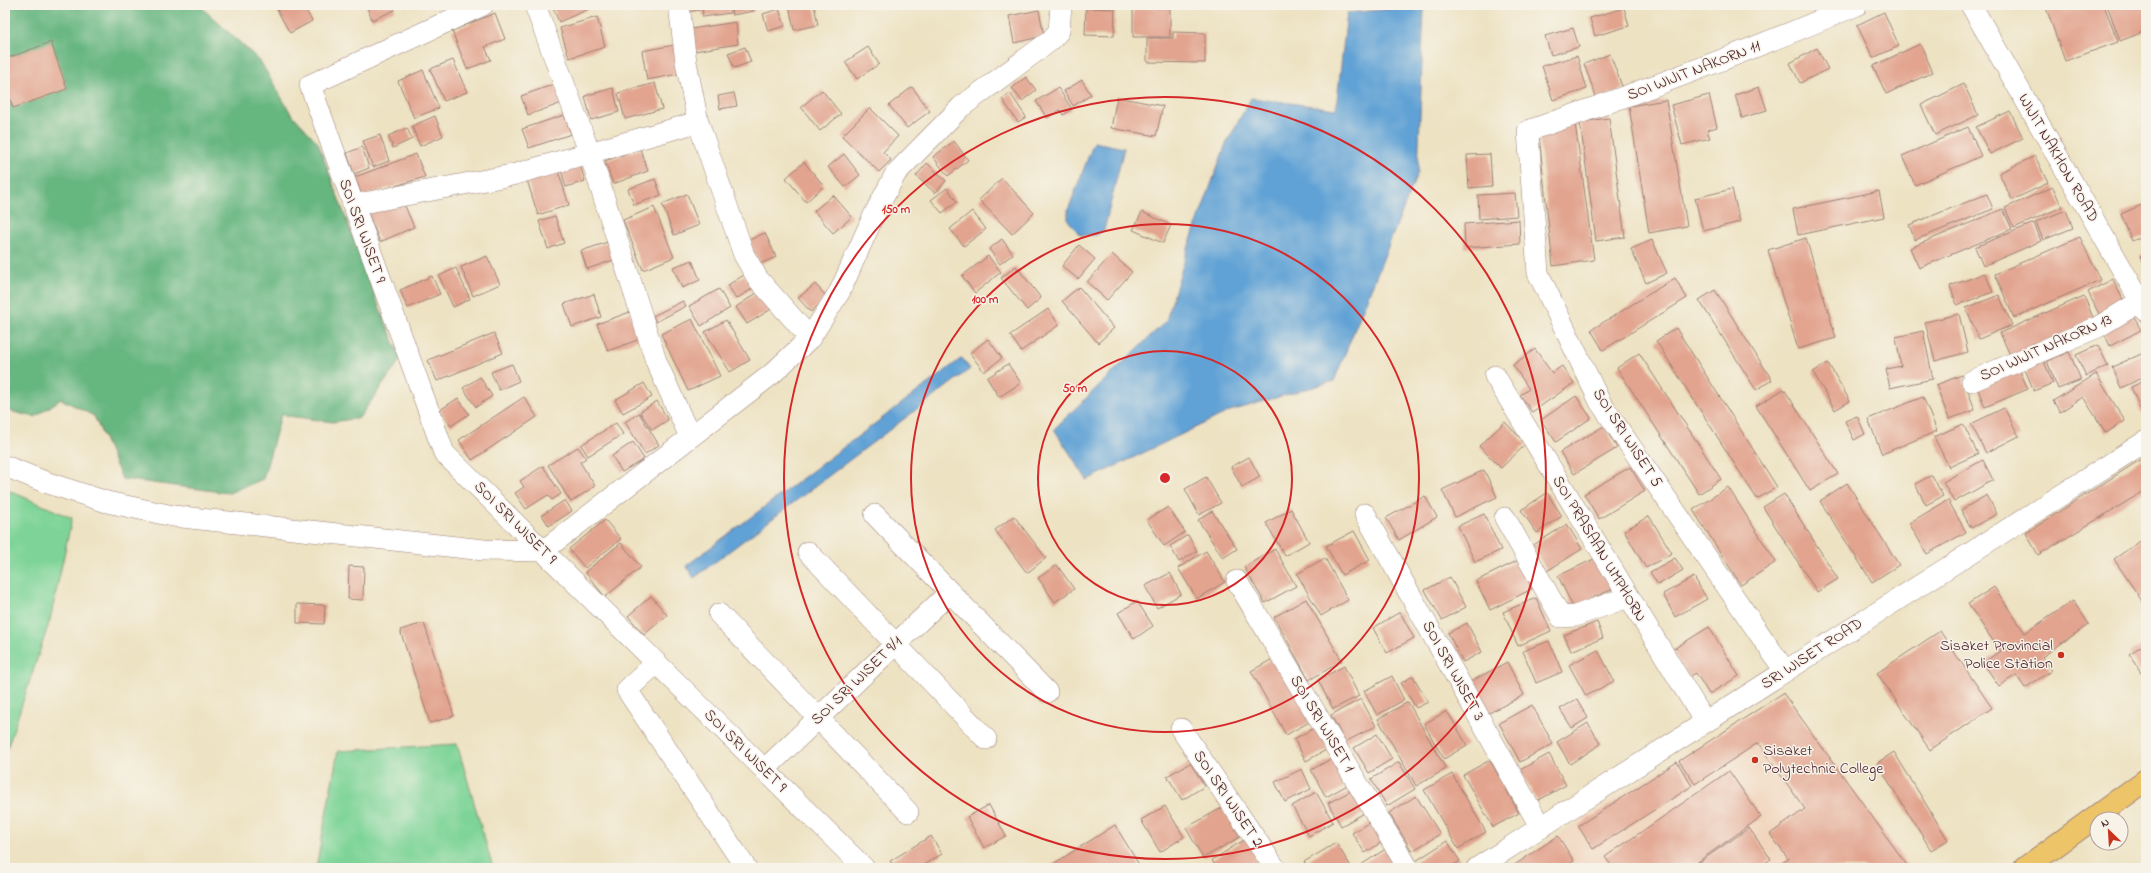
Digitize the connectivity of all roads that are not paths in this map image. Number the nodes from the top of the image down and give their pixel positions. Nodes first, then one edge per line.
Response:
1 (483, 5) edge
2 (535, 5) edge
3 (679, 5) edge
4 (1061, 5) edge
5 (1857, 5) edge
6 (1971, 5) edge
7 (698, 122) junction
8 (1528, 132) joint
9 (590, 154) junction
10 (353, 205) junction
11 (2143, 306) edge
12 (810, 338) junction
13 (1495, 376) dead end
14 (1972, 381) dead end
15 (690, 436) junction
16 (2146, 441) edge
17 (5, 466) edge
18 (1365, 514) dead end
19 (875, 515) dead end
20 (1505, 518) dead end
21 (544, 551) junction
22 (808, 552) dead end
23 (1237, 581) dead end
24 (950, 592) junction
25 (1628, 597) junction
26 (719, 614) dead end
27 (896, 644) junction
28 (656, 663) junction
29 (1785, 671) junction
30 (1047, 692) dead end
31 (818, 718) junction
32 (1705, 722) junction
33 (1181, 729) dead end
34 (986, 739) dead end
35 (764, 770) junction
36 (2146, 780) edge
37 (908, 812) dead end
38 (1540, 828) junction
39 (857, 866) edge
40 (746, 868) edge
41 (1275, 868) edge
42 (1408, 868) edge
43 (1477, 868) edge
44 (2025, 868) edge

1 - 10 street, SOI SRI WISET 9
2 - 9 street
3 - 7 street
4 - 12 street
5 - 8 street, SOI WIJIT NAKORN 11
6 - 11 street, WIJIT NAKHON ROAD
7 - 9 street
7 - 12 street
8 - 29 street, SOI SRI WISET 5
9 - 10 street
9 - 15 street
10 - 21 street, SOI SRI WISET 9
11 - 14 street, SOI WIJIT NAKORN 13
12 - 15 street
13 - 25 street, SOI PRASAAN UMPHORN
15 - 21 street
16 - 29 street, SRI WISET ROAD
17 - 21 street
18 - 38 street, SOI SRI WISET 3
19 - 24 street
20 - 25 street
21 - 28 street, SOI SRI WISET 9
22 - 27 street
23 - 42 street, SOI SRI WISET 1
24 - 27 street, SOI SRI WISET 9/1
24 - 30 street
25 - 32 street, SOI PRASAAN UMPHORN
26 - 31 street
27 - 31 street, SOI SRI WISET 9/1
27 - 34 street
28 - 35 street, SOI SRI WISET 9
28 - 40 street
29 - 32 street, SRI WISET ROAD
31 - 35 street, SOI SRI WISET 9/1
31 - 37 street
32 - 38 street, SRI WISET ROAD
33 - 41 street, SOI SRI WISET 2
35 - 39 street, SOI SRI WISET 9
36 - 44 main road
38 - 43 street, SRI WISET ROAD

